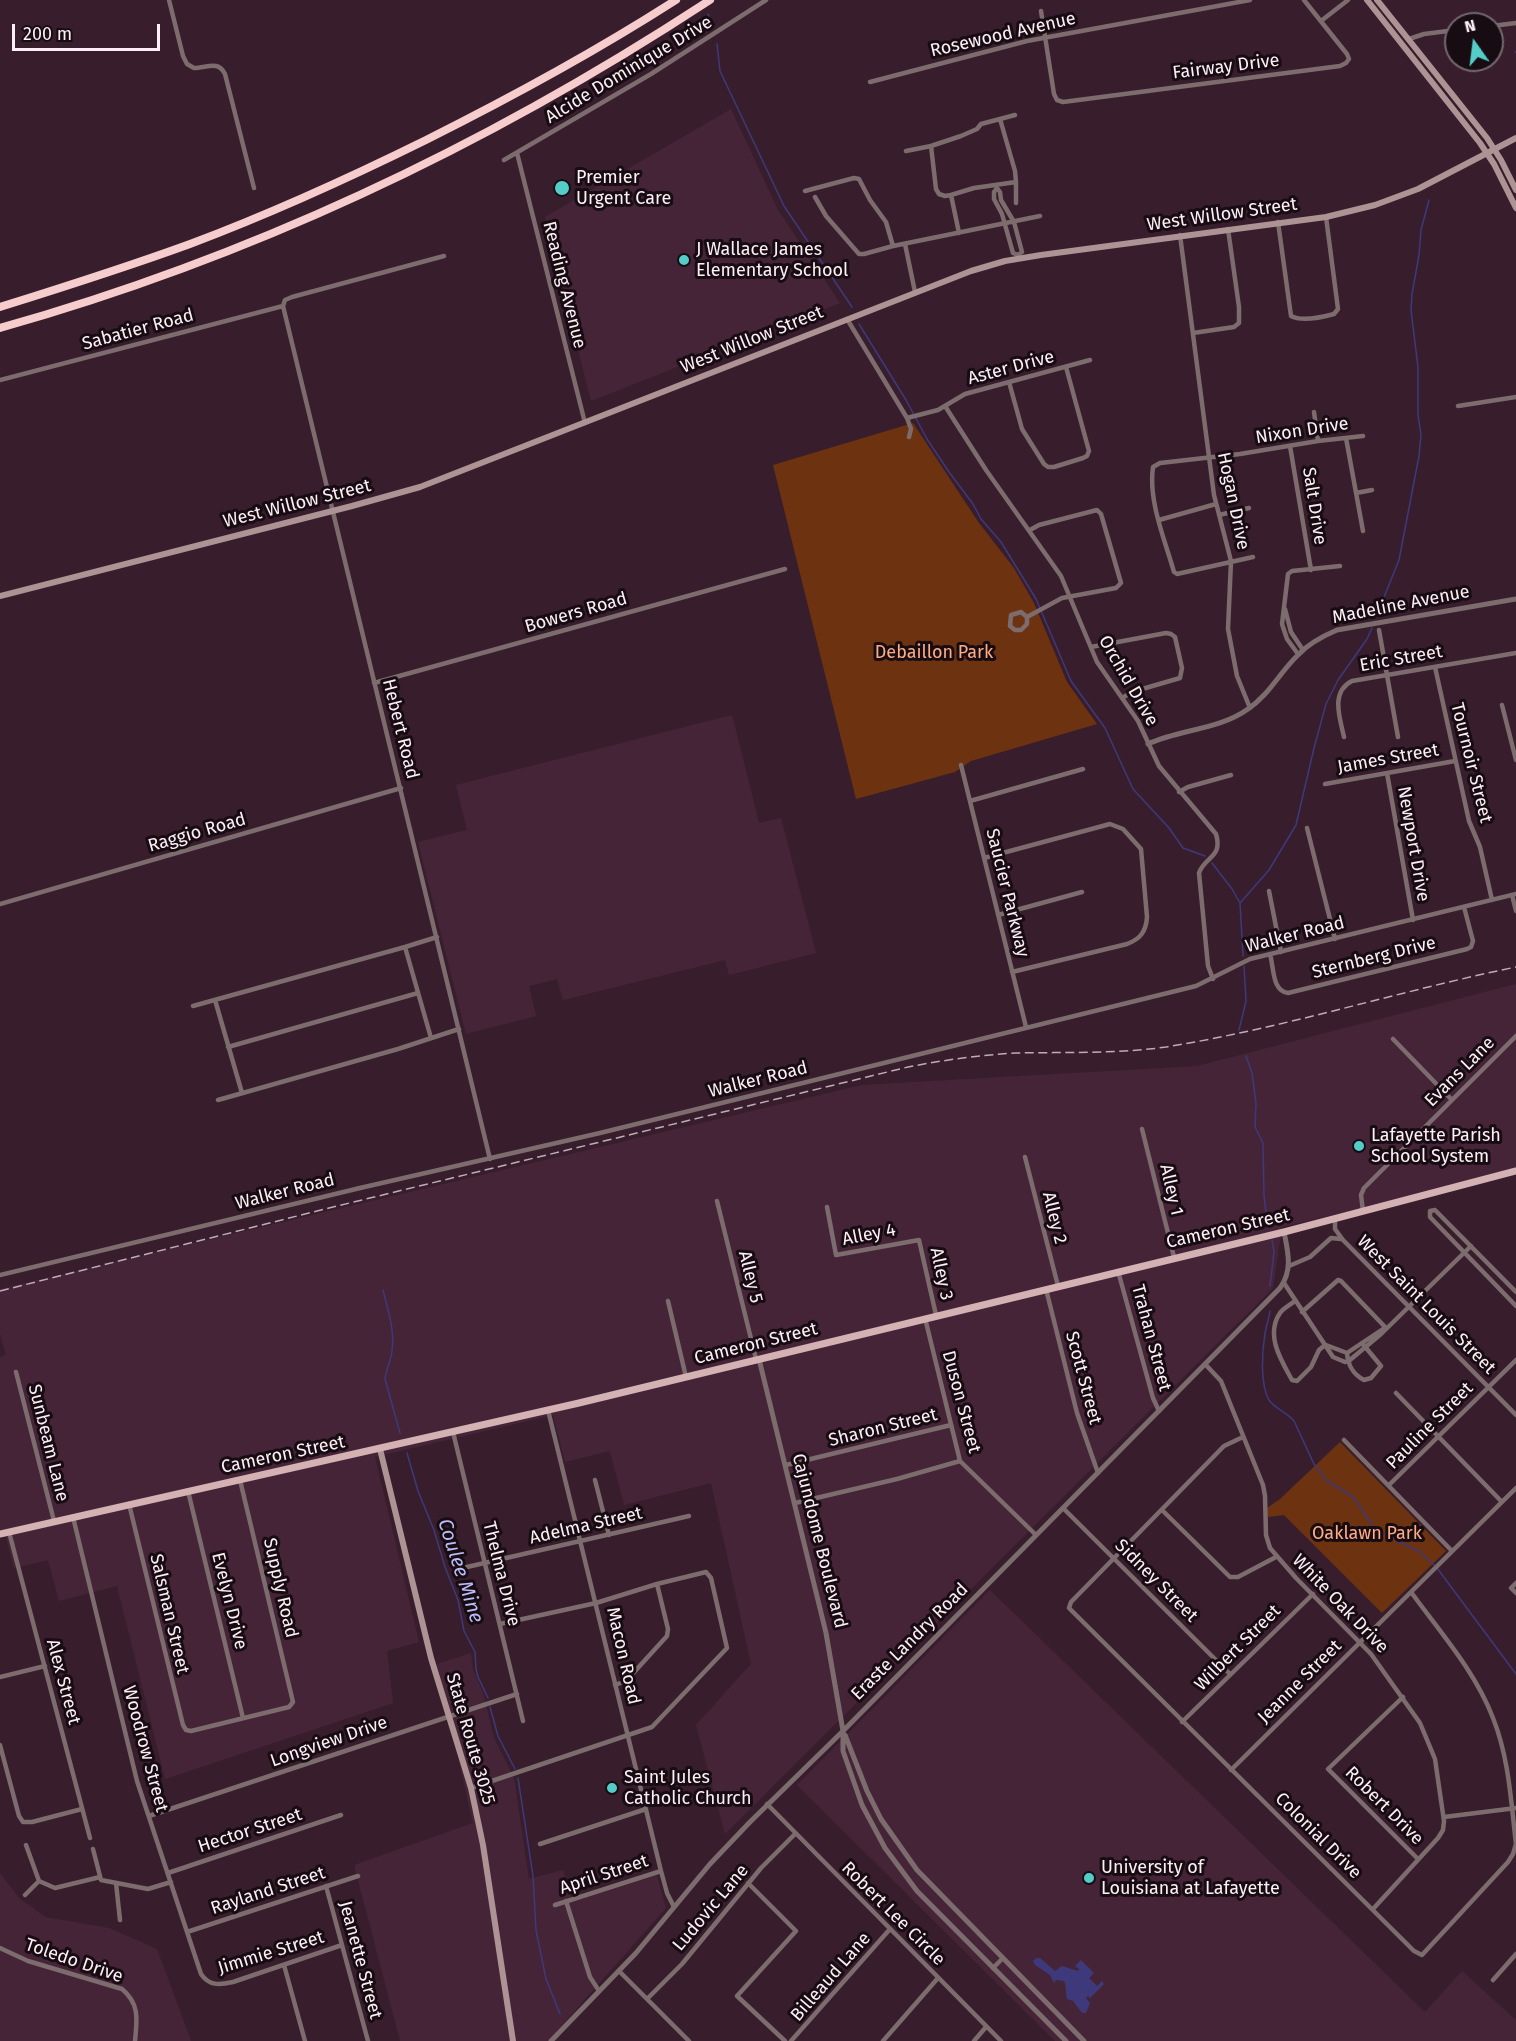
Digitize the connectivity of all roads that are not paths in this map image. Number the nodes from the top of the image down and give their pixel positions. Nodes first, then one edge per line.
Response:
1 (169, 0) edge
2 (676, 0) edge
3 (710, 0) edge
4 (766, 0) edge
5 (1250, 0) edge
6 (1304, 0) edge
7 (1348, 0) edge
8 (1366, 0) edge
9 (1377, 0) edge
10 (1041, 12) dead end
11 (1321, 21) junction
12 (1444, 32) edge
13 (1046, 37) junction
14 (1409, 39) junction
15 (1400, 42) junction
16 (870, 82) dead end
17 (1015, 115) dead end
18 (1000, 118) junction
19 (1516, 138) edge
20 (931, 146) junction
21 (1495, 149) junction
22 (906, 151) dead end
23 (517, 153) junction
24 (1487, 153) junction
25 (504, 160) dead end
26 (1016, 182) junction
27 (996, 187) junction
28 (254, 188) dead end
29 (1516, 189) edge
30 (805, 191) dead end
31 (951, 195) junction
32 (814, 197) dead end
33 (1016, 204) dead end
34 (1516, 208) edge
35 (1040, 216) dead end
36 (1326, 217) junction
37 (1014, 222) junction
38 (1278, 222) junction
39 (1005, 225) junction
40 (1228, 229) junction
41 (959, 233) junction
42 (1017, 233) junction
43 (1180, 236) junction
44 (1009, 239) junction
45 (905, 244) junction
46 (893, 246) junction
47 (444, 256) dead end
48 (1019, 257) junction
49 (915, 292) junction
50 (283, 306) junction
51 (0, 307) edge
52 (847, 319) junction
53 (0, 327) edge
54 (1193, 333) junction
55 (1090, 360) dead end
56 (1066, 367) junction
57 (0, 380) edge
58 (1009, 382) junction
59 (1516, 397) edge
60 (945, 406) junction
61 (1458, 406) dead end
62 (1314, 412) dead end
63 (907, 418) junction
64 (585, 423) junction
65 (909, 436) dead end
66 (1363, 436) dead end
67 (1346, 438) junction
68 (1318, 441) junction
69 (1290, 446) junction
70 (1209, 458) junction
71 (1372, 490) dead end
72 (1356, 493) junction
73 (1216, 504) junction
74 (1249, 508) dead end
75 (332, 511) junction
76 (1219, 515) junction
77 (1159, 520) junction
78 (1030, 530) junction
79 (1363, 531) dead end
80 (1253, 557) dead end
81 (1231, 561) junction
82 (1340, 566) dead end
83 (785, 568) dead end
84 (1311, 570) junction
85 (0, 596) edge
86 (1070, 596) junction
87 (1516, 599) edge
88 (1027, 616) junction
89 (1379, 630) dead end
90 (1091, 647) junction
91 (1300, 652) junction
92 (1516, 653) edge
93 (1435, 667) junction
94 (1385, 675) junction
95 (374, 682) junction
96 (1122, 698) junction
97 (1502, 705) dead end
98 (1250, 708) junction
99 (1344, 737) dead end
100 (1398, 737) dead end
101 (1148, 744) junction
102 (1516, 760) edge
103 (1455, 761) junction
104 (961, 765) dead end
105 (1083, 769) dead end
106 (1387, 773) junction
107 (1231, 775) dead end
108 (1325, 784) dead end
109 (400, 788) junction
110 (1179, 792) junction
111 (970, 801) junction
112 (1307, 828) dead end
113 (984, 858) junction
114 (1269, 891) dead end
115 (1082, 892) dead end
116 (1514, 895) edge
117 (1492, 900) junction
118 (0, 904) edge
119 (1464, 907) junction
120 (1516, 910) edge
121 (998, 915) junction
122 (1413, 920) junction
123 (437, 937) junction
124 (1335, 939) junction
125 (405, 947) junction
126 (1281, 952) junction
127 (1270, 954) junction
128 (1012, 972) junction
129 (1213, 979) junction
130 (418, 993) junction
131 (215, 1000) junction
132 (193, 1006) dead end
133 (1026, 1027) junction
134 (459, 1029) junction
135 (1516, 1036) edge
136 (431, 1038) junction
137 (1393, 1039) dead end
138 (228, 1047) junction
139 (242, 1093) junction
140 (1451, 1099) junction
141 (218, 1100) dead end
142 (1142, 1129) dead end
143 (1024, 1157) dead end
144 (490, 1159) junction
145 (1516, 1171) edge
146 (717, 1201) dead end
147 (826, 1208) dead end
148 (1363, 1211) junction
149 (1335, 1219) junction
150 (1284, 1232) junction
151 (920, 1240) joint
152 (1343, 1240) junction
153 (1471, 1246) junction
154 (1463, 1253) junction
155 (1174, 1257) junction
156 (1289, 1266) junction
157 (1118, 1271) junction
158 (0, 1275) edge
159 (1284, 1283) junction
160 (1058, 1286) junction
161 (1046, 1289) junction
162 (1516, 1292) edge
163 (668, 1301) dead end
164 (1295, 1301) junction
165 (1516, 1306) edge
166 (1409, 1307) junction
167 (1302, 1312) junction
168 (936, 1315) junction
169 (925, 1318) junction
170 (1386, 1328) junction
171 (1325, 1345) junction
172 (1364, 1345) junction
173 (1347, 1353) junction
174 (758, 1359) junction
175 (1516, 1360) edge
176 (1348, 1361) junction
177 (1205, 1364) junction
178 (16, 1372) dead end
179 (686, 1377) junction
180 (1489, 1388) junction
181 (1396, 1393) dead end
182 (548, 1410) junction
183 (1159, 1411) junction
184 (1516, 1415) edge
185 (951, 1425) junction
186 (453, 1432) junction
187 (1243, 1437) junction
188 (1438, 1437) junction
189 (1344, 1440) dead end
190 (380, 1449) junction
191 (960, 1461) junction
192 (786, 1465) junction
193 (1098, 1473) junction
194 (240, 1479) junction
195 (595, 1480) dead end
196 (1389, 1485) junction
197 (1516, 1488) edge
198 (188, 1491) junction
199 (1502, 1502) junction
200 (795, 1503) junction
201 (129, 1504) junction
202 (1064, 1508) junction
203 (1162, 1510) junction
204 (689, 1515) dead end
205 (73, 1517) junction
206 (54, 1521) junction
207 (9, 1532) junction
208 (0, 1534) edge
209 (609, 1534) junction
210 (1036, 1535) junction
211 (580, 1541) junction
212 (1452, 1551) junction
213 (1276, 1557) junction
214 (1114, 1558) junction
215 (484, 1562) junction
216 (454, 1570) dead end
217 (1516, 1583) edge
218 (657, 1584) junction
219 (1411, 1592) junction
220 (1516, 1593) edge
221 (1312, 1594) junction
222 (596, 1603) junction
223 (500, 1624) junction
224 (1360, 1642) junction
225 (45, 1666) junction
226 (1230, 1674) junction
227 (0, 1677) edge
228 (615, 1685) junction
229 (517, 1694) junction
230 (1403, 1697) junction
231 (449, 1716) junction
232 (243, 1718) junction
233 (523, 1721) dead end
234 (1182, 1722) junction
235 (843, 1731) junction
236 (628, 1736) junction
237 (0, 1745) edge
238 (1231, 1770) junction
239 (471, 1788) junction
240 (767, 1804) junction
241 (82, 1809) junction
242 (646, 1809) junction
243 (1514, 1809) edge
244 (341, 1815) dead end
245 (149, 1816) junction
246 (1444, 1817) junction
247 (795, 1834) junction
248 (90, 1838) dead end
249 (540, 1844) dead end
250 (26, 1845) dead end
251 (93, 1850) dead end
252 (1418, 1859) junction
253 (661, 1871) junction
254 (168, 1873) junction
255 (100, 1876) junction
256 (358, 1876) dead end
257 (39, 1881) junction
258 (171, 1882) junction
259 (116, 1883) junction
260 (748, 1883) junction
261 (326, 1886) junction
262 (25, 1895) dead end
263 (566, 1901) junction
264 (555, 1905) dead end
265 (674, 1907) junction
266 (1373, 1910) junction
267 (120, 1920) dead end
268 (890, 1929) junction
269 (187, 1932) junction
270 (342, 1945) junction
271 (0, 1948) edge
272 (1516, 1954) edge
273 (1002, 1959) junction
274 (284, 1965) junction
275 (993, 1968) junction
276 (619, 1971) junction
277 (938, 1978) junction
278 (1493, 1980) dead end
279 (207, 1982) joint
280 (599, 1991) junction
281 (647, 1999) junction
282 (987, 2027) junction
283 (135, 2041) edge
284 (305, 2041) edge
285 (368, 2041) edge
286 (513, 2041) edge
287 (551, 2041) edge
288 (689, 2041) edge
289 (785, 2041) edge
290 (791, 2041) edge
291 (883, 2041) edge
292 (974, 2041) edge
293 (1001, 2041) edge
294 (1066, 2041) edge
295 (1084, 2041) edge

1 - 28 street
2 - 51 highway
3 - 53 highway
4 - 23 street, Alcide Dominique Drive
5 - 13 street, Rosewood Avenue
6 - 11 street
7 - 11 street
8 - 15 main road
9 - 14 main road
10 - 13 street
11 - 13 street, Fairway Drive
12 - 14 street
13 - 16 street, Rosewood Avenue
14 - 15 main road
14 - 21 main road
15 - 24 main road
17 - 18 street
18 - 20 street
18 - 26 street
19 - 21 main road, West Willow Street
20 - 22 street
20 - 31 street
21 - 24 main road, West Willow Street
21 - 29 main road
23 - 25 street, Alcide Dominique Drive
23 - 64 street, Reading Avenue
24 - 34 main road
24 - 36 main road, West Willow Street
26 - 27 street
26 - 33 street
27 - 31 street
27 - 37 street
27 - 39 street
30 - 46 street
31 - 41 street
32 - 46 street
35 - 37 street
36 - 38 main road, West Willow Street
36 - 38 street
37 - 39 street
37 - 42 street
38 - 40 main road, West Willow Street
39 - 41 street
39 - 44 street
40 - 43 main road, West Willow Street
40 - 54 street
41 - 45 street
42 - 44 street
42 - 48 street
43 - 48 main road, West Willow Street
43 - 54 street, Hogan Drive
44 - 48 street
45 - 46 street
45 - 49 street
47 - 50 street, Sabatier Road
48 - 49 main road, West Willow Street
49 - 52 main road, West Willow Street
50 - 57 street, Sabatier Road
50 - 75 street, Hebert Road
52 - 63 street
52 - 64 main road, West Willow Street
54 - 70 street, Hogan Drive
55 - 56 street, Aster Drive
56 - 58 street, Aster Drive
56 - 58 street
58 - 60 street, Aster Drive
59 - 61 street
60 - 63 street, Aster Drive
60 - 78 street, Orchid Drive
62 - 68 street
63 - 65 street
64 - 75 main road, West Willow Street
66 - 67 street, Nixon Drive
67 - 68 street, Nixon Drive
67 - 72 street
68 - 69 street, Nixon Drive
69 - 70 street, Nixon Drive
69 - 84 street, Salt Drive
70 - 73 street, Hogan Drive
70 - 77 street, Nixon Drive
71 - 72 street
72 - 79 street
73 - 76 street, Hogan Drive
73 - 77 street
74 - 76 street
75 - 85 main road, West Willow Street
75 - 95 street, Hebert Road
76 - 81 street, Hogan Drive
77 - 81 street
78 - 86 street, Orchid Drive
78 - 86 street
80 - 81 street
81 - 98 street, Hogan Drive
82 - 84 street
83 - 95 street, Bowers Road
84 - 91 street
86 - 88 street
86 - 90 street, Orchid Drive
87 - 91 street, Madeline Avenue
88 - 88 street
89 - 94 street
90 - 96 street, Orchid Drive
90 - 96 street
91 - 98 street, Madeline Avenue
92 - 93 street, Eric Street
93 - 94 street, Eric Street
93 - 103 street, Tournoir Street
94 - 99 street, Eric Street
94 - 100 street
95 - 109 street, Hebert Road
96 - 101 street, Orchid Drive
97 - 102 street
98 - 101 street, Madeline Avenue
101 - 110 street, Orchid Drive
103 - 106 street, James Street
103 - 117 street, Tournoir Street
104 - 111 street, Saucier Parkway
105 - 111 street
106 - 108 street, James Street
106 - 122 street, Newport Drive
107 - 110 street
109 - 118 street, Raggio Road
109 - 123 street, Hebert Road
110 - 129 street, Orchid Drive
111 - 113 street, Saucier Parkway
112 - 124 street
113 - 121 street, Saucier Parkway
113 - 128 street
114 - 126 street
115 - 121 street
116 - 117 street, Walker Road
116 - 120 street
117 - 119 street, Walker Road
119 - 122 street, Walker Road
119 - 127 street, Sternberg Drive
121 - 128 street, Saucier Parkway
122 - 124 street, Walker Road
123 - 125 street
123 - 134 street, Hebert Road
124 - 126 street, Walker Road
125 - 130 street
125 - 131 street
126 - 127 street, Walker Road
127 - 129 street, Walker Road
128 - 133 street, Saucier Parkway
129 - 133 street, Walker Road
130 - 136 street
130 - 138 street
131 - 132 street
131 - 138 street
133 - 144 street, Walker Road
134 - 136 street
134 - 144 street, Hebert Road
135 - 140 street, Evans Lane
136 - 139 street
137 - 140 street
138 - 139 street
139 - 141 street
140 - 148 street, Evans Lane
142 - 155 street, Alley 1
143 - 160 street, Alley 2
144 - 158 street, Walker Road
145 - 148 main road, Cameron Street
146 - 174 street, Alley 5
147 - 151 street, Alley 4
148 - 149 main road, Cameron Street
149 - 150 main road, Cameron Street
149 - 152 street
150 - 155 main road, Cameron Street
150 - 156 street, Eraste Landry Road
151 - 168 street, Alley 3
152 - 156 street
152 - 166 street, West Saint Louis Street
153 - 154 street
153 - 154 street
153 - 162 street
154 - 165 street
154 - 166 street
155 - 157 main road, Cameron Street
156 - 159 street, Eraste Landry Road
157 - 160 main road, Cameron Street
157 - 183 street, Trahan Street
159 - 164 street
159 - 177 street, Eraste Landry Road
160 - 161 main road, Cameron Street
161 - 168 main road, Cameron Street
161 - 193 street, Scott Street
163 - 179 street
164 - 167 street
164 - 171 street
166 - 170 street
166 - 180 street, West Saint Louis Street
167 - 170 street
167 - 171 street
168 - 169 main road, Cameron Street
169 - 174 main road, Cameron Street
169 - 185 street, Duson Street
170 - 172 street
171 - 173 street
171 - 176 street
172 - 173 street
172 - 176 street
172 - 176 street
173 - 176 street
174 - 179 main road, Cameron Street
174 - 192 street, Cajundome Boulevard
175 - 180 street, Pauline Street
177 - 183 street, Eraste Landry Road
177 - 187 street, White Oak Drive
178 - 206 street, Sunbeam Lane
179 - 182 main road, Cameron Street
180 - 184 street, West Saint Louis Street
180 - 188 street, Pauline Street
181 - 188 street
182 - 186 main road, Cameron Street
182 - 211 street, Macon Road
183 - 193 street, Eraste Landry Road
185 - 191 street, Duson Street
185 - 192 street, Sharon Street
186 - 190 main road, Cameron Street
186 - 215 street, Thelma Drive
187 - 203 street, Colonial Drive
187 - 213 street, White Oak Drive
188 - 196 street, Pauline Street
188 - 199 street
189 - 196 street
190 - 194 main road, Cameron Street
190 - 231 main road, State Route 3025
191 - 200 street
191 - 210 street, Duson Street
192 - 200 street, Cajundome Boulevard
193 - 202 street, Eraste Landry Road
194 - 198 main road, Cameron Street
194 - 232 street, Supply Road
195 - 209 street
196 - 212 street
197 - 199 street, Jeanne Street
198 - 201 main road, Cameron Street
198 - 232 street, Evelyn Drive
199 - 212 street, Jeanne Street
200 - 235 street, Cajundome Boulevard
201 - 205 main road, Cameron Street
201 - 232 street, Salsman Street
202 - 210 street, Eraste Landry Road
202 - 214 street, Sidney Street
203 - 213 street
203 - 214 street, Colonial Drive
204 - 209 street, Adelma Street
205 - 206 main road, Cameron Street
205 - 245 street, Woodrow Street
206 - 207 main road, Cameron Street
207 - 208 main road, Cameron Street
207 - 225 street, Alex Street
209 - 211 street, Adelma Street
210 - 235 street, Eraste Landry Road
211 - 215 street, Adelma Street
211 - 222 street, Macon Road
212 - 219 street, Jeanne Street
213 - 221 street, White Oak Drive
214 - 226 street, Sidney Street
214 - 234 street, Colonial Drive
215 - 216 street, Adelma Street
215 - 223 street, Thelma Drive
217 - 220 street
218 - 222 street
218 - 228 street
218 - 236 street
219 - 224 street, Jeanne Street
219 - 243 street, Colonial Drive
221 - 224 street, White Oak Drive
221 - 226 street, Wilbert Street
222 - 223 street
222 - 228 street, Macon Road
223 - 229 street, Thelma Drive
224 - 230 street, White Oak Drive
224 - 238 street, Jeanne Street
225 - 227 street
225 - 241 street, Alex Street
226 - 234 street, Wilbert Street
228 - 236 street, Macon Road
229 - 231 street, Longview Drive
229 - 233 street, Thelma Drive
230 - 246 street, White Oak Drive
230 - 252 street, Robert Drive
231 - 239 main road, State Route 3025
231 - 245 street, Longview Drive
234 - 238 street, Colonial Drive
235 - 240 street, Eraste Landry Road
235 - 273 street, Cajundome Boulevard
235 - 275 street, Cajundome Boulevard
236 - 239 street
236 - 242 street, Macon Road
237 - 241 street
238 - 266 street, Colonial Drive
239 - 286 main road, State Route 3025
240 - 247 street, Robert Lee Circle
240 - 265 street, Eraste Landry Road
241 - 248 street, Alex Street
242 - 249 street
242 - 253 street, Macon Road
243 - 246 street
243 - 266 street, Colonial Drive
244 - 254 street, Hector Street
245 - 254 street, Woodrow Street
246 - 252 street
247 - 260 street, Ludovic Lane
247 - 268 street, Robert Lee Circle
250 - 257 street
251 - 255 street
252 - 266 street
253 - 263 street, April Street
253 - 265 street, Macon Road
254 - 258 street, Woodrow Street
255 - 257 street
255 - 259 street
256 - 261 street, Rayland Street
257 - 262 street
258 - 259 street
258 - 269 street, Woodrow Street
259 - 267 street
260 - 281 street, Ludovic Lane
260 - 289 street
261 - 269 street, Rayland Street
261 - 270 street, Jeanette Street
263 - 264 street, April Street
263 - 280 street
265 - 276 street, Eraste Landry Road
268 - 277 street, Robert Lee Circle
268 - 290 street, Billeaud Lane
269 - 279 street, Woodrow Street
270 - 274 street, Jimmie Street
270 - 285 street, Jeanette Street
271 - 283 street, Toledo Drive
272 - 278 street
273 - 275 street
273 - 295 street, Cajundome Boulevard
274 - 279 street, Jimmie Street
274 - 284 street
275 - 294 street, Cajundome Boulevard
276 - 280 street, Eraste Landry Road
276 - 281 street
277 - 282 street, Robert Lee Circle
277 - 291 street
280 - 287 street, Eraste Landry Road
281 - 288 street
282 - 292 street
282 - 293 street, Robert Lee Circle

